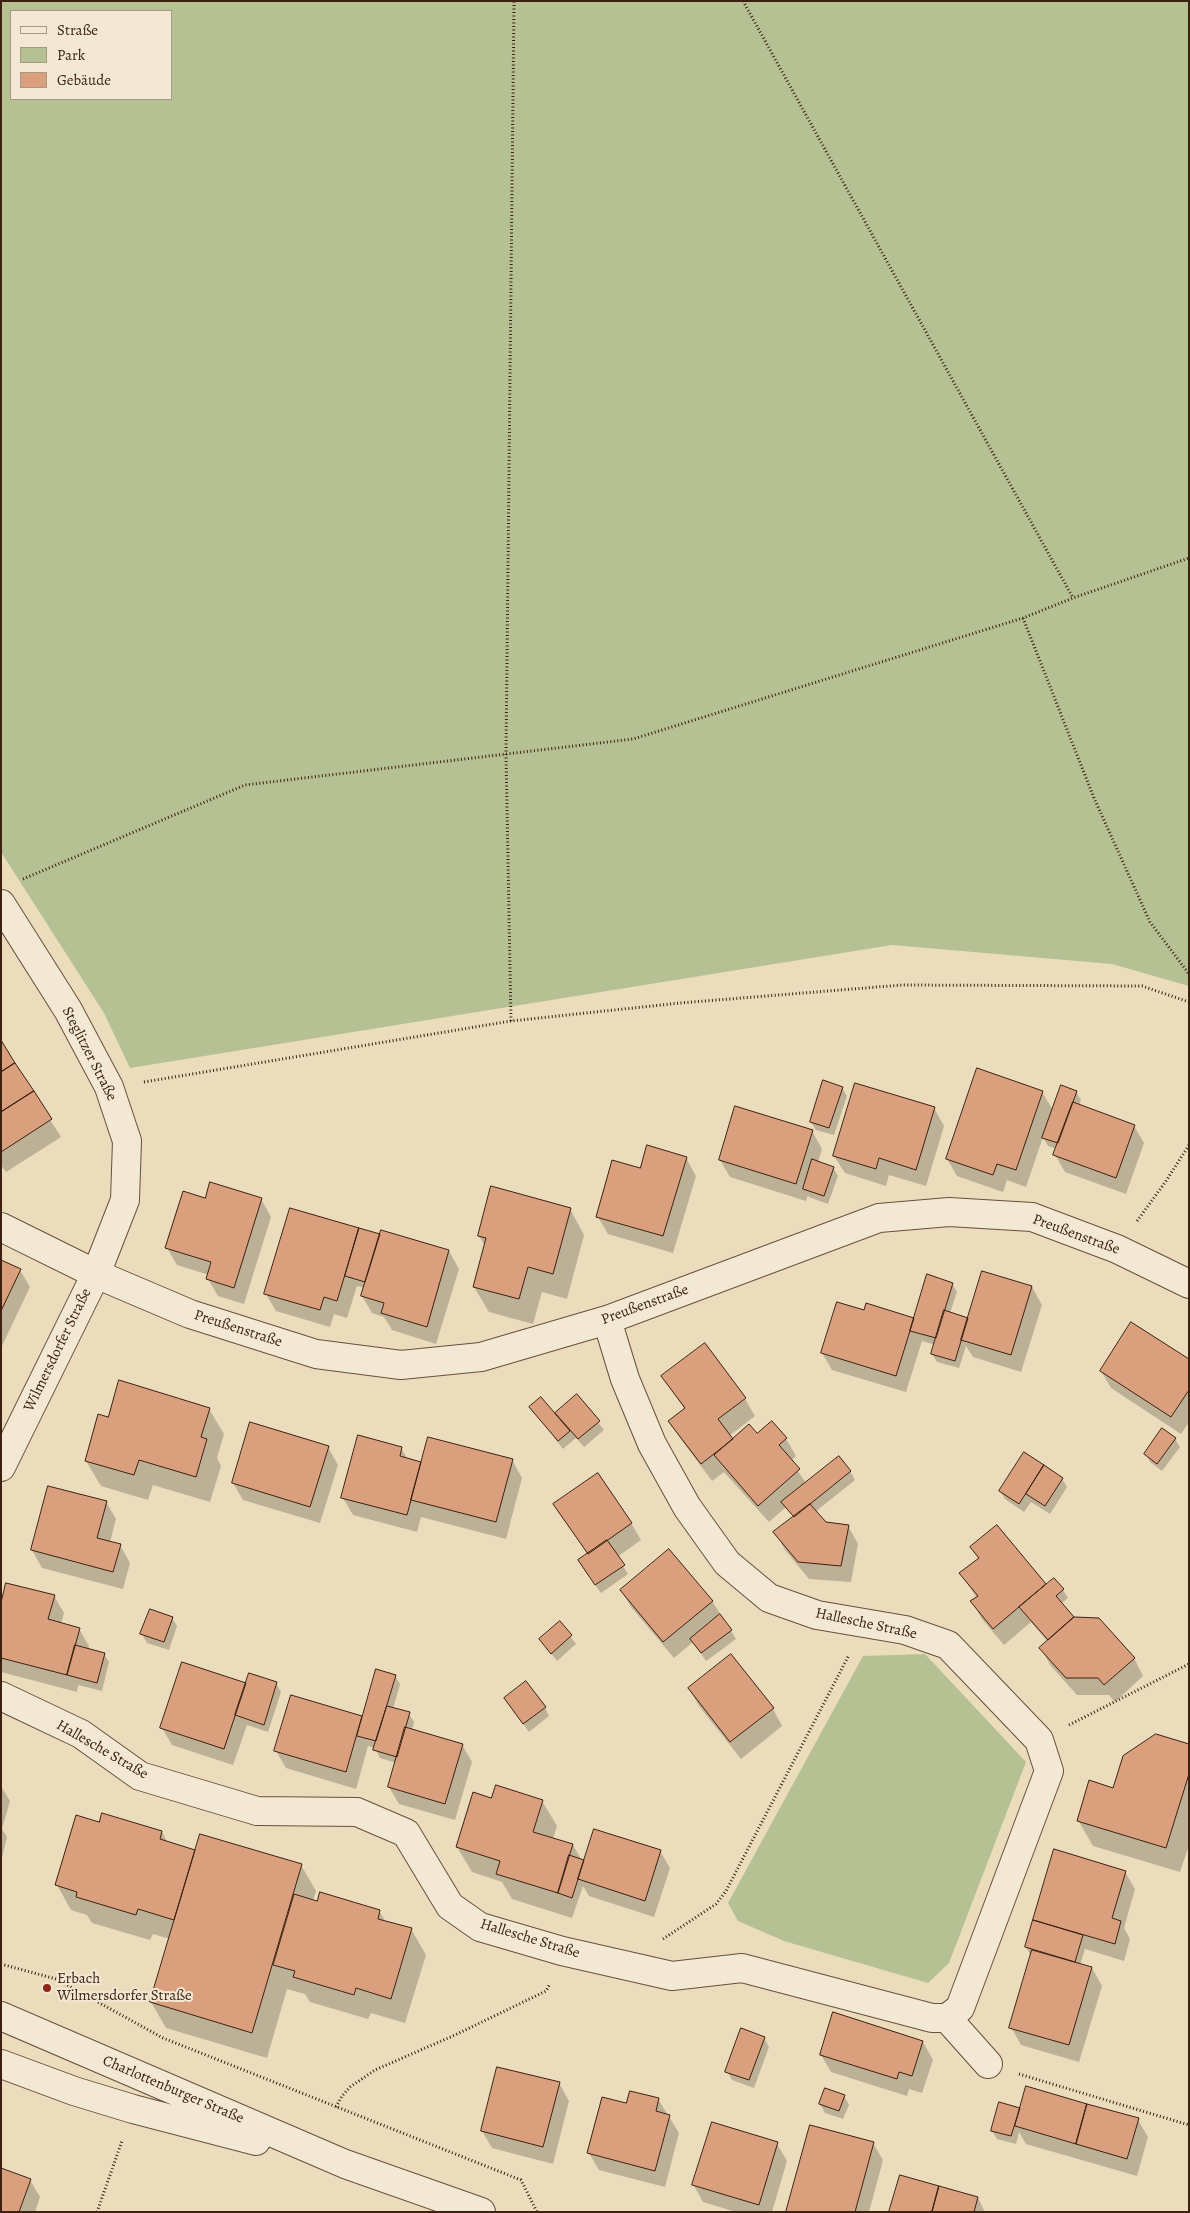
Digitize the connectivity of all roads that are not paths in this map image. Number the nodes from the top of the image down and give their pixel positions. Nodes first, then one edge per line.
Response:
1 (1, 904) edge
2 (1, 1227) edge
3 (96, 1274) junction
4 (1189, 1284) edge
5 (607, 1320) junction
6 (1, 1467) edge
7 (1, 1696) edge
8 (1, 2016) edge
9 (947, 2018) junction
10 (1, 2064) edge
11 (988, 2064) road end
12 (345, 2164) junction
13 (481, 2212) edge

1 - 3 street, Steglitzer Straße
2 - 3 street, Wilmersdorfer Straße
3 - 5 street, Preußenstraße
3 - 6 street, Wilmersdorfer Straße
4 - 5 street, Preußenstraße
5 - 9 street, Hallesche Straße
7 - 9 street, Hallesche Straße
8 - 12 street, Charlottenburger Straße
9 - 11 street
10 - 12 street, Charlottenburger Straße
12 - 13 street, Charlottenburger Straße

